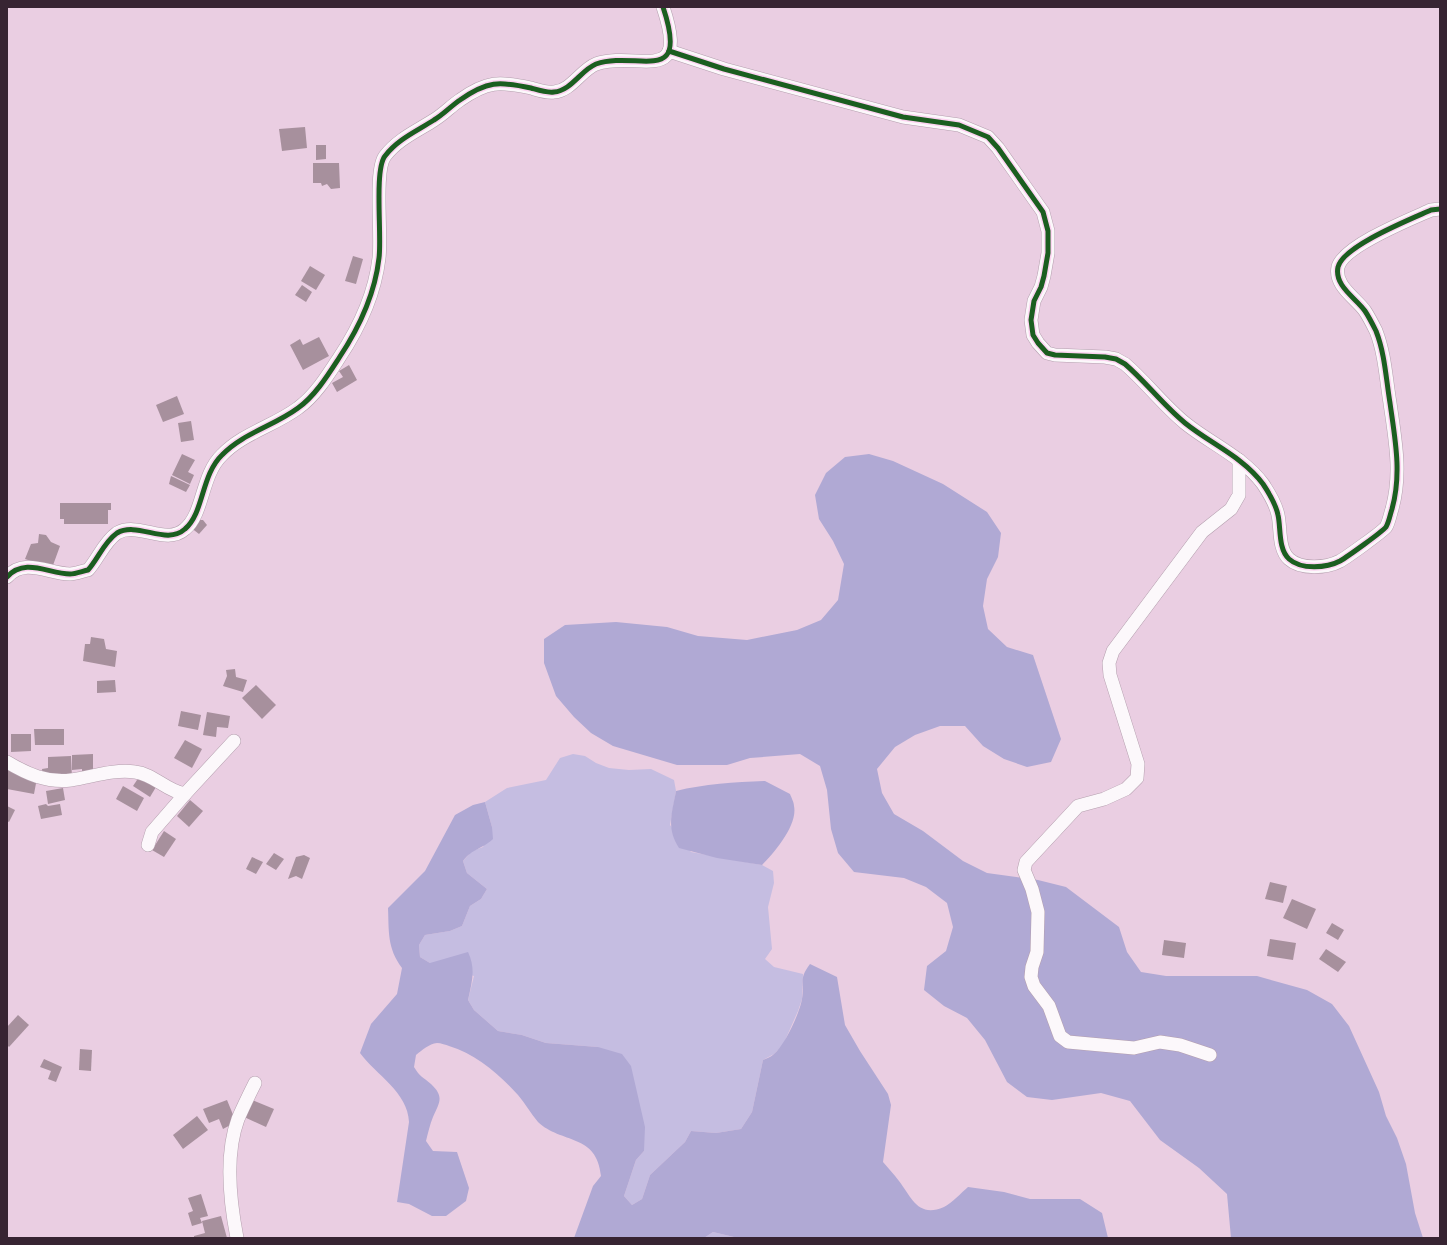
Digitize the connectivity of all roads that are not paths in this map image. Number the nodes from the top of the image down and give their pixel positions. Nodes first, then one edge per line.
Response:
1 (663, 7) edge
2 (669, 52) junction
3 (1440, 209) edge
4 (1239, 460) junction
5 (7, 577) edge
6 (234, 741) dead end
7 (7, 762) edge
8 (185, 794) junction
9 (148, 845) dead end
10 (1210, 1055) dead end
11 (255, 1083) dead end
12 (237, 1238) edge

1 - 2 street
2 - 4 street
2 - 5 street
3 - 4 street
4 - 10 street
6 - 8 street
7 - 8 street
8 - 9 street
11 - 12 street

